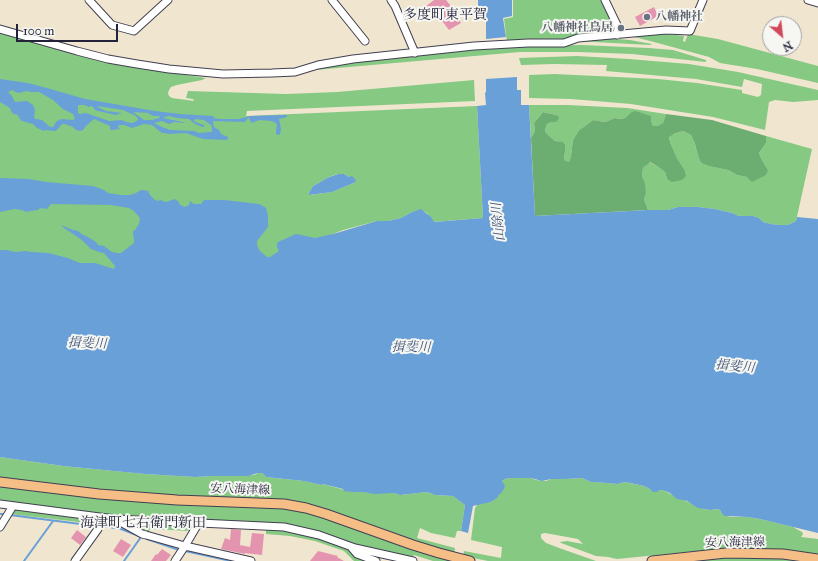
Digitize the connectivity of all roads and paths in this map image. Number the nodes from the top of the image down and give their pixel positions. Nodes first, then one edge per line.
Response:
1 (89, 0) edge
2 (168, 0) edge
3 (332, 0) edge
4 (391, 0) edge
5 (605, 0) edge
6 (703, 0) edge
7 (808, 0) edge
8 (818, 3) edge
9 (0, 29) edge
10 (617, 35) junction
11 (365, 41) dead end
12 (415, 53) junction
13 (0, 482) edge
14 (0, 504) edge
15 (13, 506) junction
16 (101, 518) junction
17 (115, 519) junction
18 (198, 524) junction
19 (0, 527) edge
20 (185, 546) junction
21 (351, 546) junction
22 (818, 559) edge
23 (75, 561) edge
24 (175, 561) edge
25 (251, 561) edge
26 (376, 561) edge
27 (413, 561) edge
28 (470, 561) edge
29 (652, 561) edge

1 - 2 street
3 - 11 street
4 - 12 street
5 - 10 street
6 - 10 street
7 - 8 street
9 - 12 street
10 - 12 street
13 - 28 main road, 安八海津線
14 - 15 street
15 - 16 street
15 - 19 street
16 - 17 street
16 - 23 street
17 - 18 street
17 - 20 street
18 - 20 street
18 - 21 street
20 - 24 street
20 - 25 street
21 - 26 street
21 - 27 street
22 - 29 main road, 安八海津線

